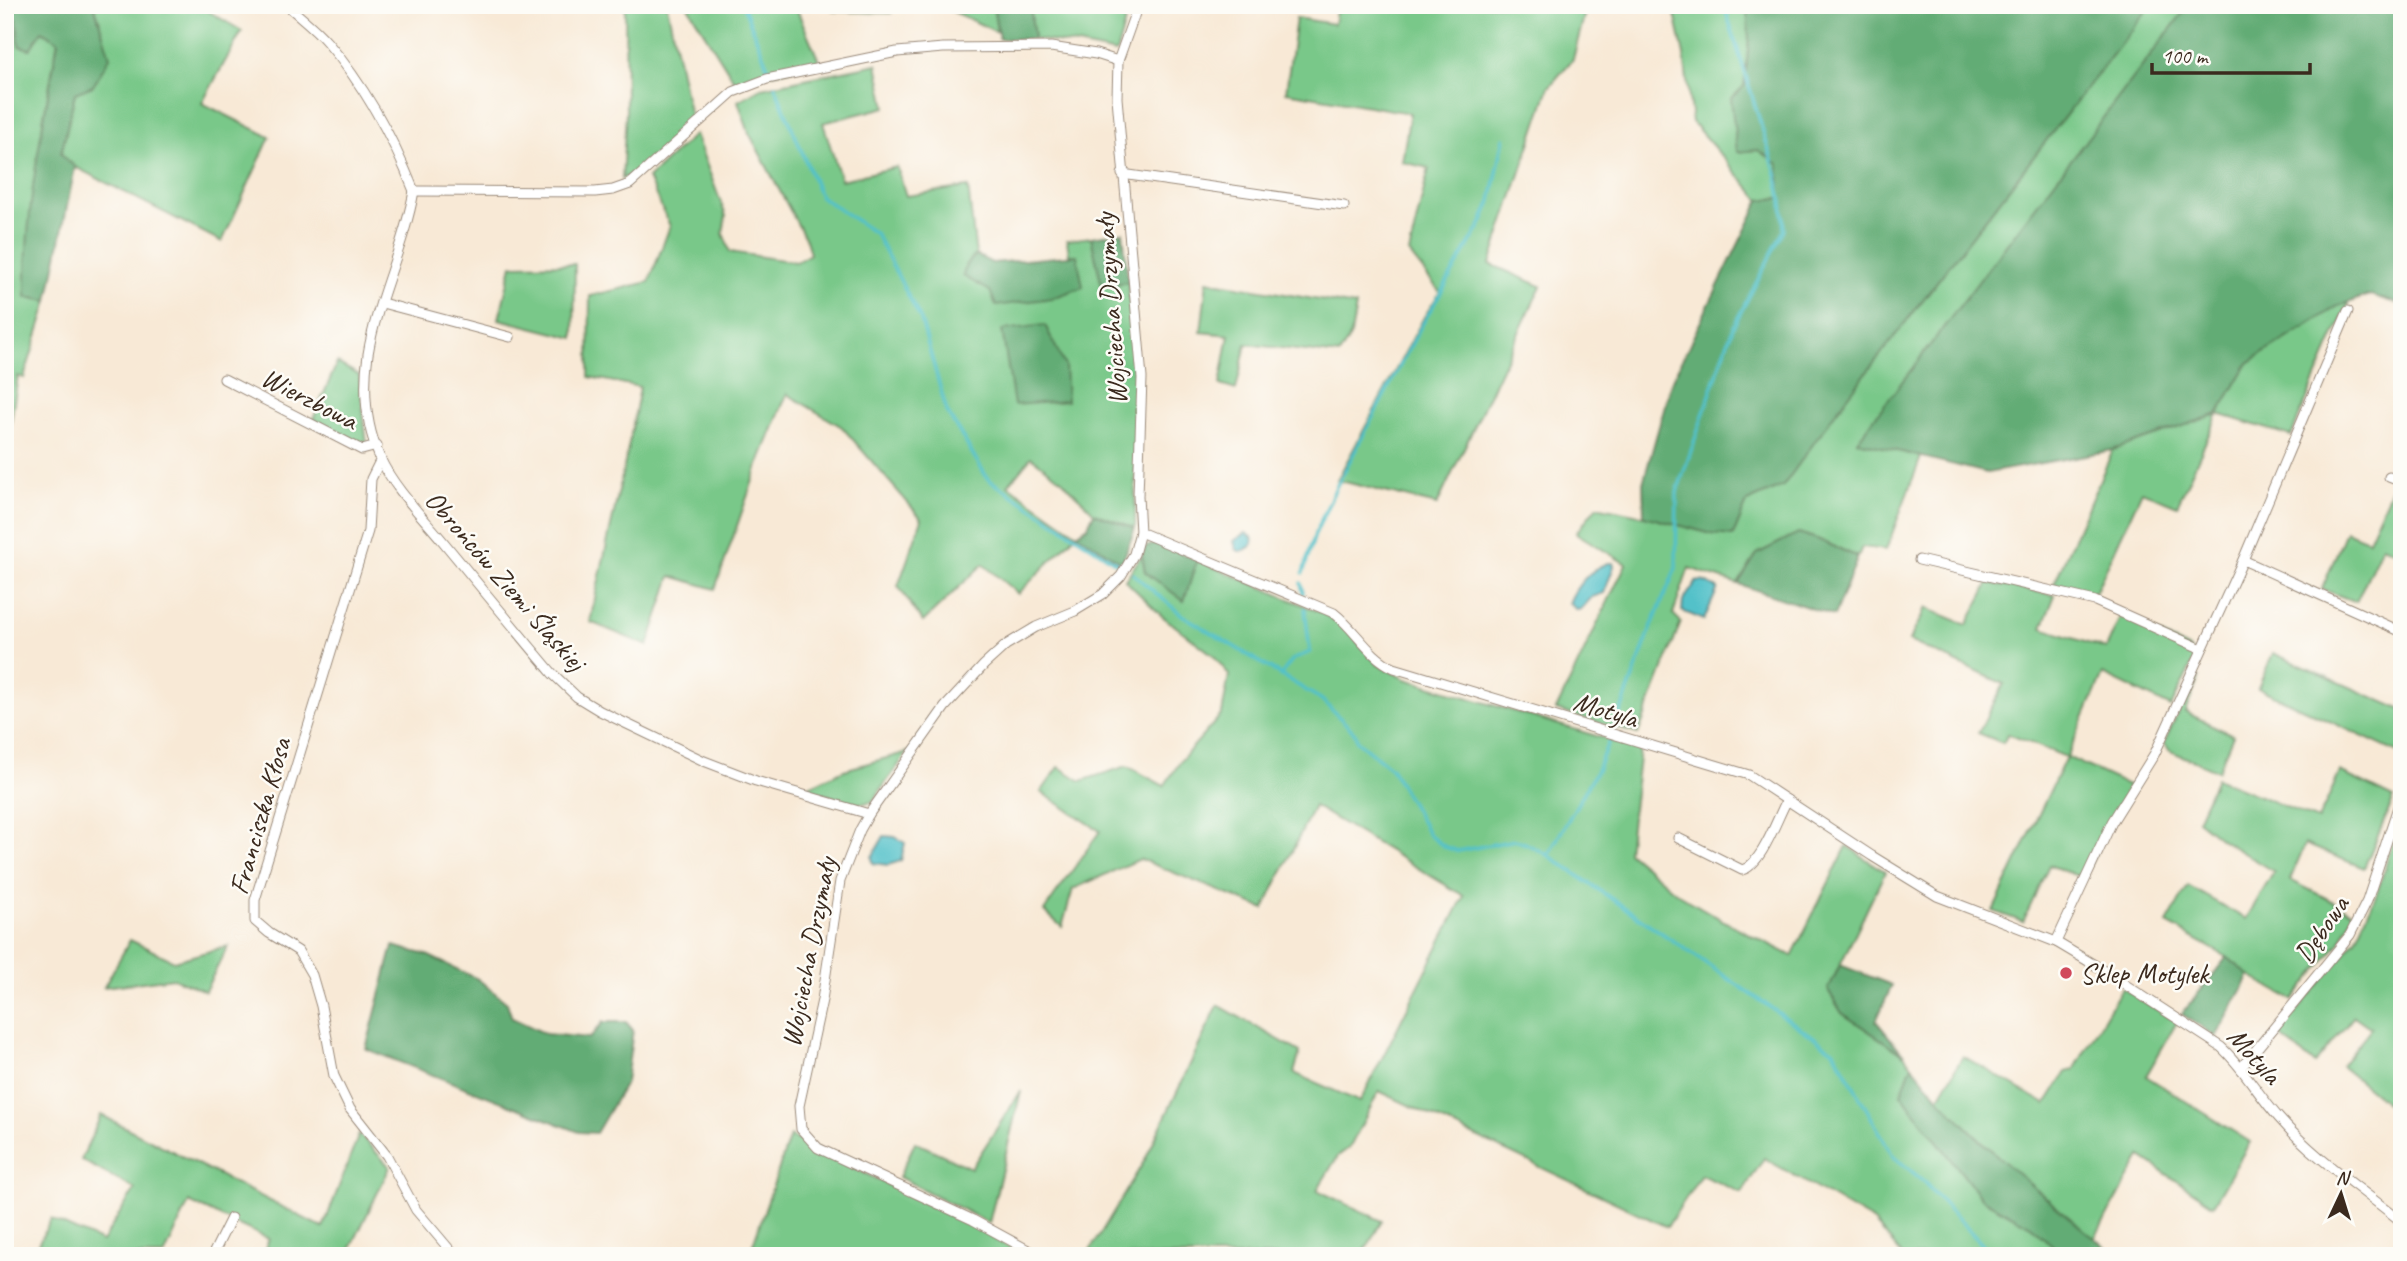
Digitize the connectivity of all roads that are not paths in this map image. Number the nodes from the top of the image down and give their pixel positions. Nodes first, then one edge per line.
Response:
1 (286, 5) edge
2 (1138, 5) edge
3 (1118, 61) junction
4 (1122, 174) junction
5 (414, 191) junction
6 (1344, 206) dead end
7 (382, 303) junction
8 (2348, 311) dead end
9 (510, 337) dead end
10 (224, 379) dead end
11 (377, 446) junction
12 (381, 459) junction
13 (2389, 477) dead end
14 (2402, 482) edge
15 (1140, 532) junction
16 (1919, 560) dead end
17 (2243, 560) junction
18 (2402, 632) edge
19 (2202, 649) junction
20 (2402, 794) edge
21 (1787, 800) junction
22 (869, 814) junction
23 (1678, 838) dead end
24 (2056, 942) junction
25 (2241, 1068) junction
26 (231, 1218) dead end
27 (2402, 1222) edge
28 (212, 1256) edge
29 (455, 1256) edge
30 (1035, 1256) edge

1 - 5 street
2 - 3 street, Wojciecha Drzymały
3 - 4 street, Wojciecha Drzymały
3 - 5 street
4 - 6 street
4 - 15 street, Wojciecha Drzymały
5 - 7 street, Obrońców Ziemi Śląskiej
7 - 9 street
7 - 11 street, Obrońców Ziemi Śląskiej
8 - 17 street
10 - 11 street, Wierzbowa
11 - 12 street, Obrońców Ziemi Śląskiej
12 - 22 street, Obrońców Ziemi Śląskiej
12 - 29 street, Franciszka Kłosa
13 - 14 street
15 - 21 street, Motyla
15 - 22 street, Wojciecha Drzymały
16 - 19 street
17 - 18 street
17 - 19 street
19 - 24 street
20 - 25 street, Dębowa
21 - 23 street
21 - 24 street, Motyla
22 - 30 street, Wojciecha Drzymały
24 - 25 street, Motyla
25 - 27 street, Motyla
26 - 28 street

